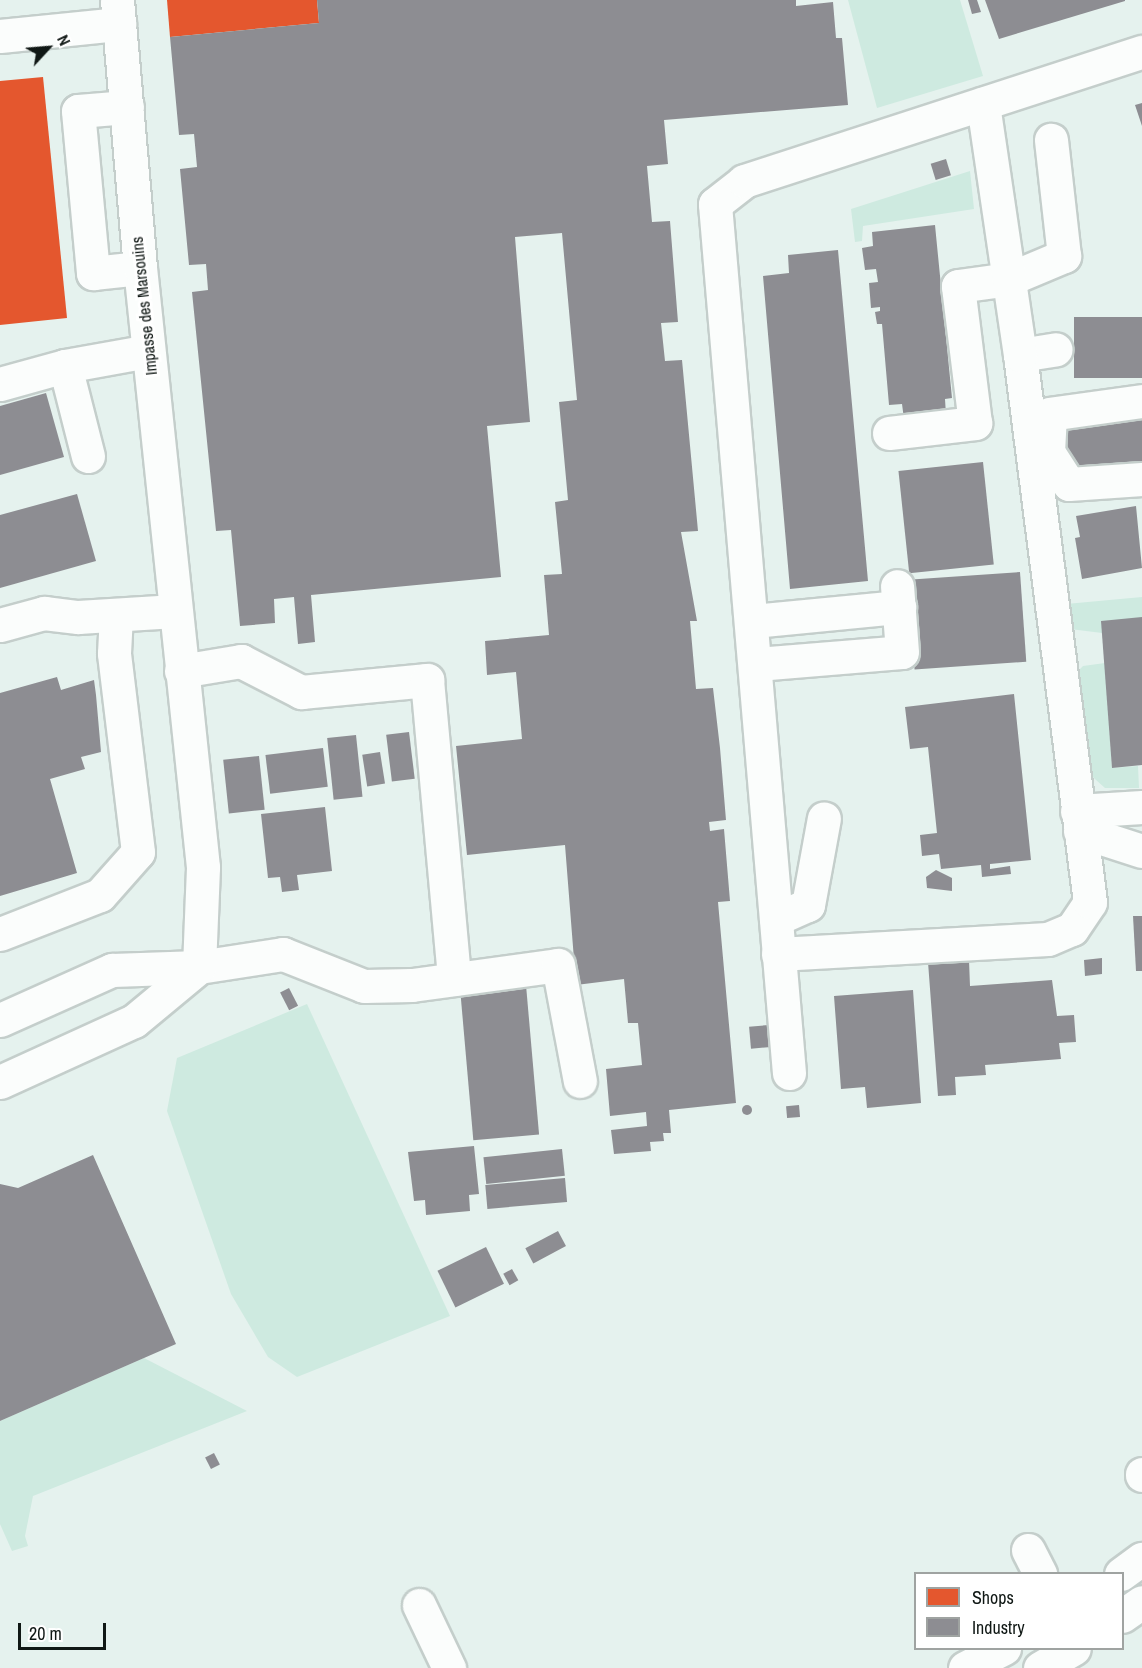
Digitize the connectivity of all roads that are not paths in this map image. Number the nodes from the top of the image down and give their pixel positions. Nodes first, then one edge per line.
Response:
1 (118, 12) edge
2 (0, 36) edge
3 (1142, 51) edge
4 (983, 104) junction
5 (127, 107) junction
6 (1051, 140) dead end
7 (140, 268) junction
8 (1009, 279) junction
9 (1056, 349) dead end
10 (148, 351) junction
11 (1020, 355) junction
12 (65, 366) junction
13 (0, 384) edge
14 (1142, 401) edge
15 (889, 433) dead end
16 (1040, 453) junction
17 (88, 456) dead end
18 (1142, 478) edge
19 (175, 611) junction
20 (116, 616) junction
21 (753, 621) junction
22 (0, 625) edge
23 (757, 664) junction
24 (181, 671) junction
25 (1142, 807) edge
26 (824, 818) dead end
27 (1079, 821) junction
28 (1142, 851) edge
29 (776, 919) junction
30 (0, 934) edge
31 (778, 954) junction
32 (199, 967) junction
33 (454, 979) junction
34 (0, 1020) edge
35 (789, 1073) dead end
36 (580, 1081) dead end
37 (0, 1082) edge
38 (1142, 1559) edge
39 (1124, 1572) edge
40 (1142, 1602) edge
41 (419, 1605) dead end
42 (1124, 1615) edge
43 (1000, 1650) edge
44 (1071, 1650) edge
45 (449, 1668) edge
46 (965, 1668) edge
47 (1040, 1668) edge

1 - 2 street
1 - 5 street, Impasse des Marsouins
3 - 4 street
4 - 8 street
4 - 21 street
5 - 7 street, Impasse des Marsouins
5 - 7 street
6 - 8 street
7 - 10 street, Impasse des Marsouins
8 - 11 street
8 - 15 street
9 - 11 street
10 - 12 street
10 - 19 street, Impasse des Marsouins
11 - 16 street
12 - 13 street
12 - 17 street
14 - 16 street
16 - 18 street
16 - 27 street
19 - 20 street
19 - 24 street, Impasse des Marsouins
20 - 22 street
20 - 30 street
21 - 23 street
21 - 23 street
23 - 29 street
24 - 32 street, Impasse des Marsouins
24 - 33 street
25 - 27 street
26 - 29 street
27 - 28 street
27 - 31 street
29 - 31 street
31 - 35 street
32 - 33 street
32 - 34 street
32 - 37 street
33 - 36 street
38 - 39 street
40 - 42 street
41 - 45 street
43 - 46 street
44 - 47 street

